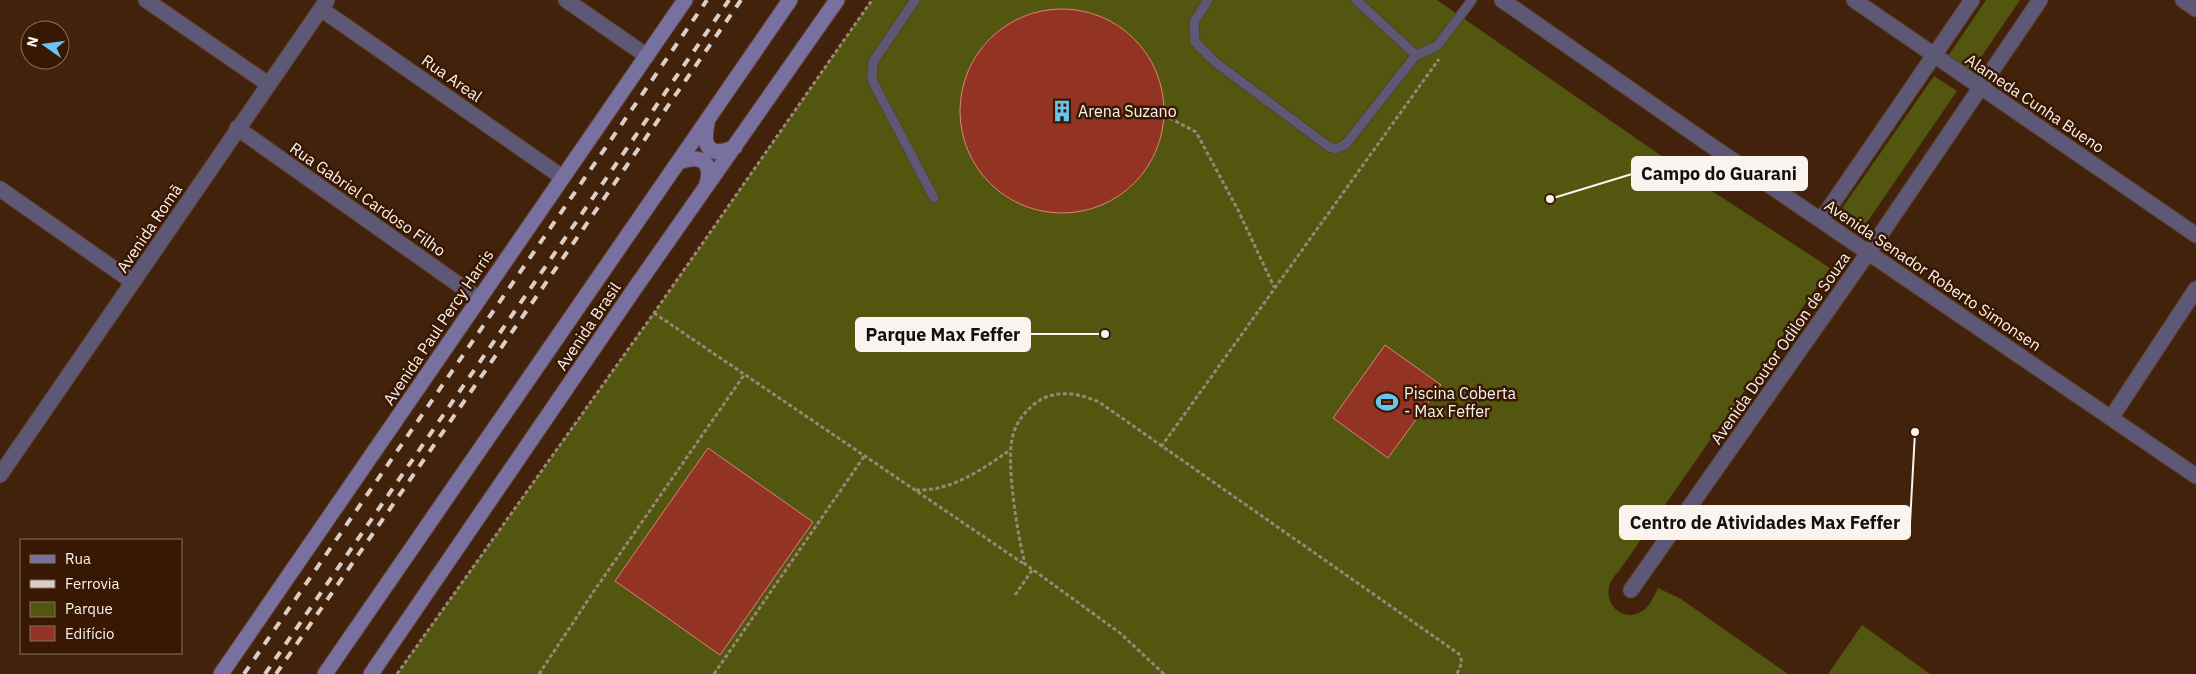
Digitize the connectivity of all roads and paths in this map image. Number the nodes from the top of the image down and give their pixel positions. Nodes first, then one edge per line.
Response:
1 (146, 0) edge
2 (566, 0) edge
3 (685, 0) edge
4 (790, 0) edge
5 (837, 0) edge
6 (872, 0) edge
7 (915, 0) edge
8 (1208, 0) edge
9 (1356, 0) edge
10 (1472, 0) edge
11 (1502, 0) edge
12 (1854, 0) edge
13 (1972, 0) edge
14 (2040, 0) edge
15 (2183, 0) edge
16 (324, 4) edge
17 (2196, 9) edge
18 (1416, 55) junction
19 (647, 56) junction
20 (1441, 56) dead end
21 (1934, 56) junction
22 (268, 84) junction
23 (1979, 87) junction
24 (1164, 115) dead end
25 (707, 121) junction
26 (237, 128) junction
27 (736, 147) junction
28 (679, 162) junction
29 (562, 177) junction
30 (0, 189) edge
31 (705, 191) junction
32 (934, 198) dead end
33 (1821, 220) junction
34 (2196, 234) edge
35 (1868, 253) junction
36 (133, 282) junction
37 (1274, 288) junction
38 (2196, 289) edge
39 (479, 299) junction
40 (654, 314) junction
41 (744, 375) junction
42 (2111, 418) junction
43 (1161, 447) junction
44 (1010, 450) junction
45 (865, 455) junction
46 (0, 475) edge
47 (2196, 476) edge
48 (916, 490) junction
49 (1025, 564) junction
50 (1033, 569) junction
51 (1631, 590) dead end
52 (1015, 595) dead end
53 (221, 674) edge
54 (325, 674) edge
55 (371, 674) edge
56 (396, 674) edge
57 (538, 674) edge
58 (714, 674) edge
59 (1164, 674) edge
60 (1457, 674) edge

1 - 22 street
2 - 19 street
3 - 19 main road, Avenida Paul Percy Harris
4 - 25 main road, Avenida Brasil
5 - 27 main road, Avenida Brasil
6 - 40 path
7 - 32 lane
8 - 18 lane
9 - 18 lane
10 - 18 lane
11 - 33 street, Avenida Senador Roberto Simonsen
12 - 21 street, Alameda Cunha Bueno
13 - 21 street
14 - 23 street, Avenida Doutor Odilon de Souza
15 - 17 street
16 - 22 street, Avenida Romã
16 - 29 street, Rua Areal
19 - 29 main road, Avenida Paul Percy Harris
20 - 37 path
21 - 23 street, Alameda Cunha Bueno
21 - 33 street
22 - 26 street, Avenida Romã
23 - 34 street, Alameda Cunha Bueno
23 - 35 street, Avenida Doutor Odilon de Souza
24 - 37 path
25 - 27 main road
25 - 28 main road, Avenida Brasil
26 - 36 street, Avenida Romã
26 - 39 street, Rua Gabriel Cardoso Filho
27 - 31 main road, Avenida Brasil
28 - 31 main road
28 - 54 main road, Avenida Brasil
29 - 39 main road, Avenida Paul Percy Harris
30 - 36 street
31 - 55 main road, Avenida Brasil
33 - 35 street, Avenida Senador Roberto Simonsen
35 - 42 street, Avenida Senador Roberto Simonsen
35 - 51 street, Avenida Doutor Odilon de Souza
36 - 46 street, Avenida Romã
37 - 43 path
38 - 42 street
39 - 53 main road, Avenida Paul Percy Harris
40 - 41 path
40 - 56 path
41 - 45 path
41 - 57 path
42 - 47 street, Avenida Senador Roberto Simonsen
43 - 44 path
43 - 60 path
44 - 48 path
44 - 49 path
45 - 48 path
45 - 58 path
48 - 49 path
49 - 50 path
50 - 52 path
50 - 59 path

